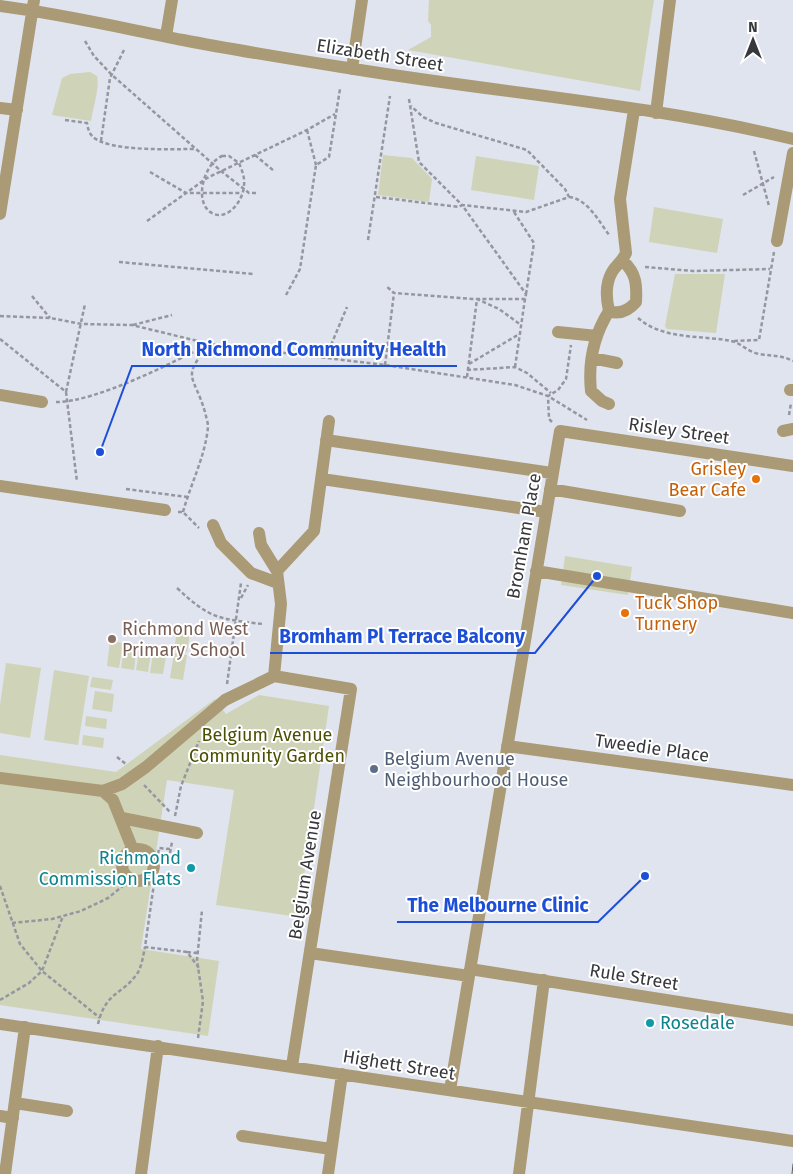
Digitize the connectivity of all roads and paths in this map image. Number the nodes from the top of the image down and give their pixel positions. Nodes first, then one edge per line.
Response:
1 (172, 0) edge
2 (362, 0) edge
3 (670, 0) edge
4 (0, 6) edge
5 (34, 6) edge
6 (166, 36) junction
7 (85, 41) dead end
8 (124, 50) dead end
9 (352, 69) junction
10 (112, 75) junction
11 (340, 89) dead end
12 (390, 96) dead end
13 (409, 99) dead end
14 (411, 106) junction
15 (0, 108) edge
16 (16, 110) junction
17 (634, 110) junction
18 (656, 113) junction
19 (335, 114) junction
20 (65, 120) dead end
21 (307, 130) junction
22 (756, 130) junction
23 (793, 133) edge
24 (793, 139) edge
25 (101, 141) junction
26 (196, 149) junction
27 (754, 152) dead end
28 (793, 153) edge
29 (255, 155) junction
30 (212, 163) junction
31 (240, 163) junction
32 (316, 165) junction
33 (791, 168) junction
34 (221, 171) junction
35 (274, 171) dead end
36 (150, 172) dead end
37 (2, 181) edge
38 (204, 181) junction
39 (763, 182) junction
40 (244, 189) junction
41 (186, 193) junction
42 (243, 193) junction
43 (249, 193) junction
44 (258, 193) dead end
45 (203, 195) junction
46 (743, 195) dead end
47 (376, 197) junction
48 (569, 197) junction
49 (462, 205) junction
50 (770, 210) dead end
51 (514, 212) junction
52 (0, 214) edge
53 (147, 221) dead end
54 (368, 240) dead end
55 (777, 241) joint
56 (624, 257) junction
57 (119, 262) dead end
58 (770, 268) junction
59 (253, 274) dead end
60 (386, 286) dead end
61 (394, 293) junction
62 (526, 294) junction
63 (286, 295) dead end
64 (32, 296) dead end
65 (477, 299) junction
66 (525, 299) junction
67 (85, 304) dead end
68 (347, 307) dead end
69 (628, 309) junction
70 (609, 311) junction
71 (172, 315) dead end
72 (0, 316) edge
73 (50, 318) junction
74 (82, 324) junction
75 (522, 324) junction
76 (132, 325) junction
77 (558, 332) dead end
78 (521, 333) junction
79 (573, 334) junction
80 (597, 336) junction
81 (0, 339) edge
82 (734, 341) junction
83 (210, 344) junction
84 (326, 357) junction
85 (592, 358) junction
86 (793, 361) edge
87 (617, 363) dead end
88 (385, 365) junction
89 (468, 365) junction
90 (515, 367) junction
91 (467, 370) junction
92 (468, 377) junction
93 (66, 392) junction
94 (792, 392) edge
95 (551, 393) junction
96 (0, 395) edge
97 (548, 396) junction
98 (42, 402) joint
99 (68, 402) junction
100 (609, 404) dead end
101 (329, 421) dead end
102 (592, 423) dead end
103 (788, 430) edge
104 (560, 431) junction
105 (326, 440) junction
106 (793, 466) edge
107 (552, 473) junction
108 (322, 479) junction
109 (77, 482) dead end
110 (0, 486) edge
111 (550, 489) junction
112 (165, 510) joint
113 (680, 511) dead end
114 (183, 512) junction
115 (546, 512) junction
116 (209, 529) joint
117 (259, 533) dead end
118 (536, 571) junction
119 (278, 577) junction
120 (240, 579) dead end
121 (249, 582) dead end
122 (177, 588) dead end
123 (240, 601) junction
124 (793, 613) edge
125 (236, 621) junction
126 (263, 624) dead end
127 (274, 676) junction
128 (225, 700) junction
129 (202, 735) dead end
130 (507, 746) junction
131 (117, 757) dead end
132 (135, 775) junction
133 (0, 778) edge
134 (793, 785) edge
135 (103, 790) junction
136 (122, 818) junction
137 (174, 823) junction
138 (197, 833) dead end
139 (170, 849) dead end
140 (133, 850) dead end
141 (154, 884) junction
142 (0, 886) edge
143 (202, 910) dead end
144 (63, 916) junction
145 (12, 923) junction
146 (145, 947) junction
147 (198, 949) junction
148 (187, 952) junction
149 (310, 953) junction
150 (199, 968) junction
151 (42, 972) junction
152 (470, 972) junction
153 (544, 980) junction
154 (0, 1000) edge
155 (100, 1018) junction
156 (793, 1020) edge
157 (0, 1024) edge
158 (98, 1024) dead end
159 (25, 1027) junction
160 (198, 1038) dead end
161 (158, 1046) junction
162 (292, 1066) junction
163 (342, 1074) junction
164 (450, 1090) junction
165 (15, 1103) junction
166 (528, 1103) junction
167 (67, 1111) dead end
168 (6, 1117) edge
169 (242, 1136) dead end
170 (793, 1140) edge
171 (331, 1149) junction
172 (5, 1174) edge
173 (141, 1174) edge
174 (328, 1174) edge
175 (519, 1174) edge

1 - 6 street
2 - 9 street
3 - 18 street
4 - 5 street, Elizabeth Street
5 - 6 street, Elizabeth Street
5 - 16 street
6 - 9 street, Elizabeth Street
7 - 10 path
8 - 10 path
9 - 17 street, Elizabeth Street
10 - 25 path
10 - 26 path
11 - 19 path
12 - 47 path
13 - 14 path
14 - 48 path
14 - 49 path
15 - 16 street
16 - 37 street
17 - 18 street, Elizabeth Street
17 - 56 street
18 - 22 street, Elizabeth Street
19 - 21 path
19 - 32 path
20 - 25 path
21 - 29 path
21 - 32 path
22 - 23 street, Elizabeth Street
22 - 24 street, Elizabeth Street
25 - 26 path
26 - 30 path
27 - 39 path
28 - 33 street
29 - 31 path
29 - 35 path
30 - 31 path
30 - 34 path
30 - 38 path
31 - 34 path
31 - 40 path
32 - 63 path
33 - 39 path
33 - 55 street
34 - 38 path
34 - 40 path
36 - 41 path
37 - 52 street
38 - 41 path
38 - 45 path
39 - 46 path
39 - 50 path
40 - 42 path
40 - 43 path
41 - 45 path
41 - 53 path
42 - 43 path
42 - 45 path
42 - 45 path
43 - 44 path
47 - 49 path
47 - 54 path
48 - 51 path
48 - 56 path
49 - 51 path
49 - 62 path
51 - 62 path
55 - 58 path
56 - 58 path
56 - 69 street
56 - 70 street
57 - 59 path
58 - 82 path
60 - 61 path
61 - 65 path
61 - 88 path
62 - 66 path
64 - 73 path
65 - 66 path
65 - 75 path
65 - 89 path
66 - 75 path
67 - 74 path
68 - 84 path
69 - 70 street
69 - 82 path
70 - 80 street
71 - 76 path
72 - 73 path
73 - 74 path
74 - 76 path
74 - 93 path
75 - 78 path
76 - 83 path
77 - 79 street
78 - 89 path
78 - 90 path
79 - 80 street
79 - 95 path
80 - 85 street
81 - 93 path
82 - 86 path
83 - 84 path
83 - 99 path
83 - 114 path
84 - 88 path
85 - 87 street
85 - 100 street
88 - 92 path
89 - 91 path
90 - 91 path
90 - 95 path
91 - 92 path
92 - 97 path
93 - 99 path
94 - 103 path
95 - 97 path
96 - 98 street
97 - 102 path
97 - 104 path
98 - 99 path
99 - 109 path
101 - 105 street
104 - 106 street, Risley Street
104 - 107 street, Bromham Place
105 - 107 street
105 - 108 street
107 - 111 street, Bromham Place
108 - 115 street
108 - 119 street
110 - 112 street
111 - 113 street
111 - 115 street, Bromham Place
112 - 114 path
114 - 116 path
115 - 118 street, Bromham Place
116 - 119 street
117 - 119 street
118 - 124 street
118 - 130 street, Bromham Place
119 - 127 street
120 - 123 path
121 - 123 path
122 - 125 path
123 - 125 path
125 - 126 path
125 - 128 path
127 - 128 street
127 - 149 street, Belgium Avenue
128 - 132 street
129 - 137 path
130 - 134 street, Tweedie Place
130 - 152 street, Bromham Place
131 - 132 path
132 - 135 street
132 - 137 path
133 - 135 street
135 - 136 street
136 - 137 street
136 - 140 street
137 - 138 street
139 - 141 path
141 - 144 path
141 - 146 path
142 - 145 path
143 - 147 path
144 - 145 path
144 - 151 path
145 - 151 path
146 - 148 path
146 - 155 path
147 - 148 path
147 - 150 path
148 - 150 path
149 - 152 street, Rule Street
149 - 162 street, Belgium Avenue
150 - 160 path
151 - 154 path
151 - 155 path
152 - 153 street, Rule Street
152 - 164 street, Bromham Place
153 - 156 street, Rule Street
153 - 166 street
155 - 158 path
157 - 159 street, Highett Street
159 - 161 street, Highett Street
159 - 165 street
161 - 162 street, Highett Street
161 - 173 street
162 - 163 street, Highett Street
163 - 164 street, Highett Street
163 - 171 street
164 - 166 street, Highett Street
165 - 167 street
165 - 168 street
166 - 170 street, Highett Street
166 - 175 street
168 - 172 street
169 - 171 street
171 - 174 street

